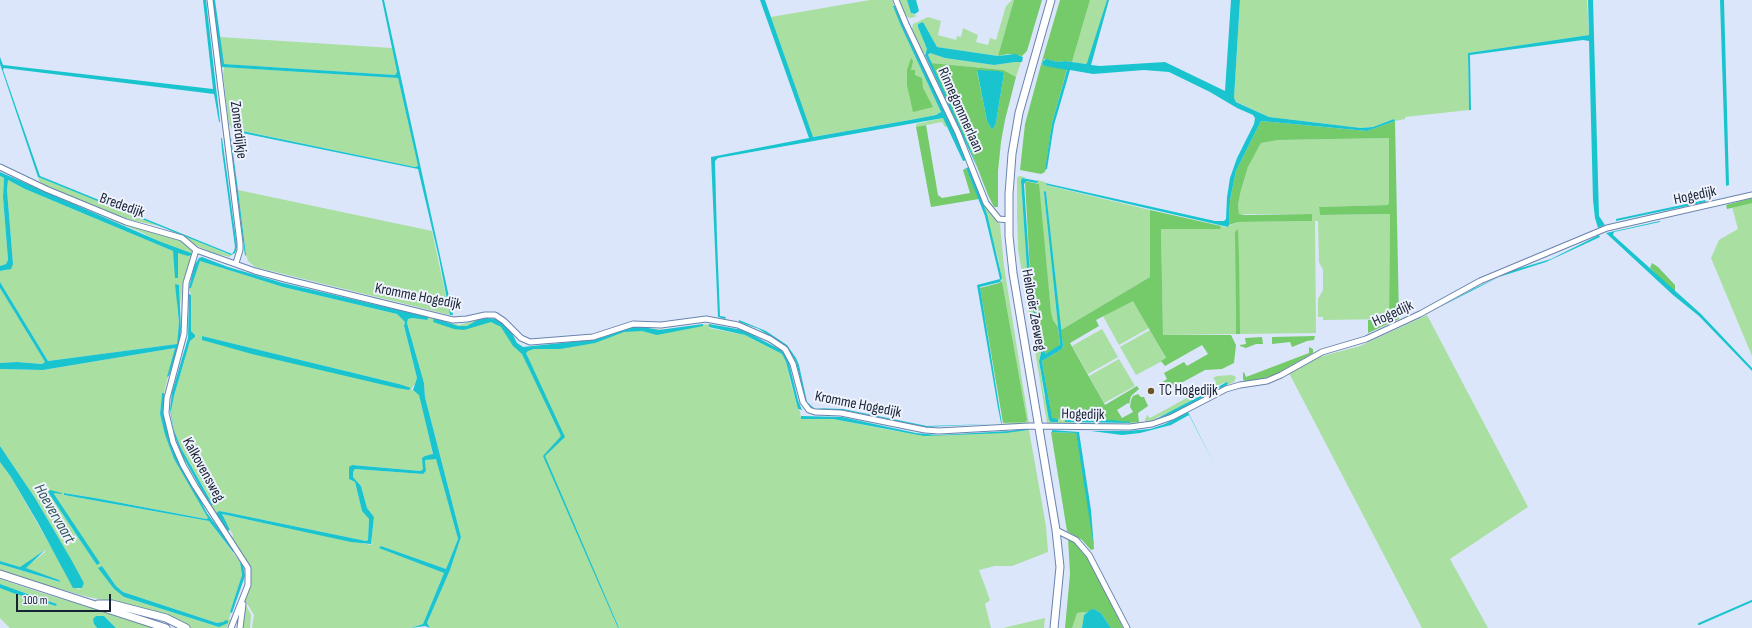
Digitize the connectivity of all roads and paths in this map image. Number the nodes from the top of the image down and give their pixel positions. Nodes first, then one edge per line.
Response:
1 (210, 0) edge
2 (896, 0) edge
3 (1051, 0) edge
4 (0, 167) edge
5 (1752, 195) edge
6 (1009, 220) junction
7 (196, 250) junction
8 (236, 263) junction
9 (1040, 426) junction
10 (1056, 530) junction
11 (0, 574) edge
12 (242, 599) junction
13 (96, 604) junction
14 (166, 628) edge
15 (186, 628) edge
16 (230, 628) edge
17 (240, 628) edge
18 (1054, 628) edge
19 (1127, 628) edge

1 - 8 street, Zomerdijkje
2 - 6 street, Rinnegommerlaan
3 - 6 street, Heilooër Zeeweg
4 - 7 street, Brededijk
5 - 9 street, Hogedijk
6 - 9 street, Heilooër Zeeweg
7 - 8 street, Brededijk
7 - 12 street, Kalkovensweg
8 - 9 street, Kromme Hogedijk
9 - 10 street, Heilooër Zeeweg
10 - 18 street, Heilooër Zeeweg
10 - 19 street
11 - 13 street
12 - 16 street, Kalkovensweg
12 - 17 street, Kalkovensweg
13 - 14 street
13 - 15 street

